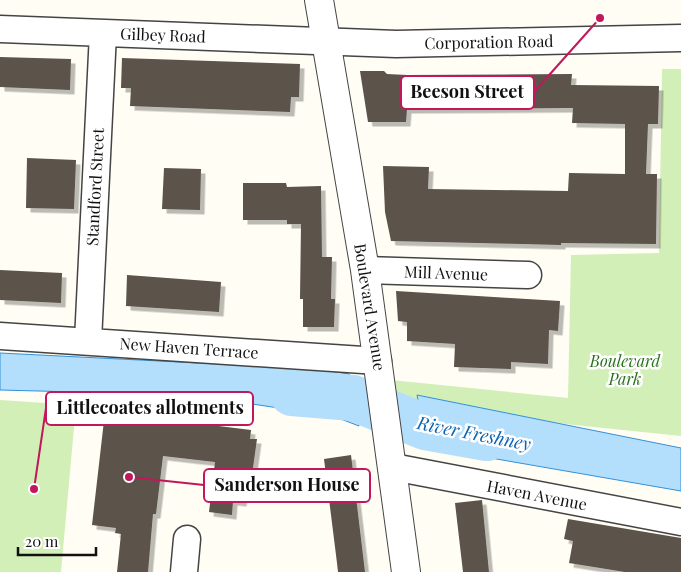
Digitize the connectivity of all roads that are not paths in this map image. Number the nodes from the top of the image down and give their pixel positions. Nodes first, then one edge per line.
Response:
1 (319, 0) edge
2 (0, 29) edge
3 (103, 33) junction
4 (681, 38) edge
5 (326, 42) junction
6 (365, 270) junction
7 (528, 275) dead end
8 (0, 336) edge
9 (88, 341) junction
10 (379, 368) junction
11 (393, 461) junction
12 (681, 522) edge
13 (187, 539) dead end
14 (184, 572) edge
15 (406, 572) edge

1 - 5 street, Boulevard Avenue
2 - 3 street, Gilbey Road
3 - 5 street, Gilbey Road
3 - 9 street, Standford Street
4 - 5 street, Corporation Road
5 - 6 street, Boulevard Avenue
6 - 7 street, Mill Avenue
6 - 10 street, Boulevard Avenue
8 - 9 street, New Haven Terrace
9 - 10 street, New Haven Terrace
10 - 11 street, Boulevard Avenue
11 - 12 street, Haven Avenue
11 - 15 street, Boulevard Avenue
13 - 14 street

